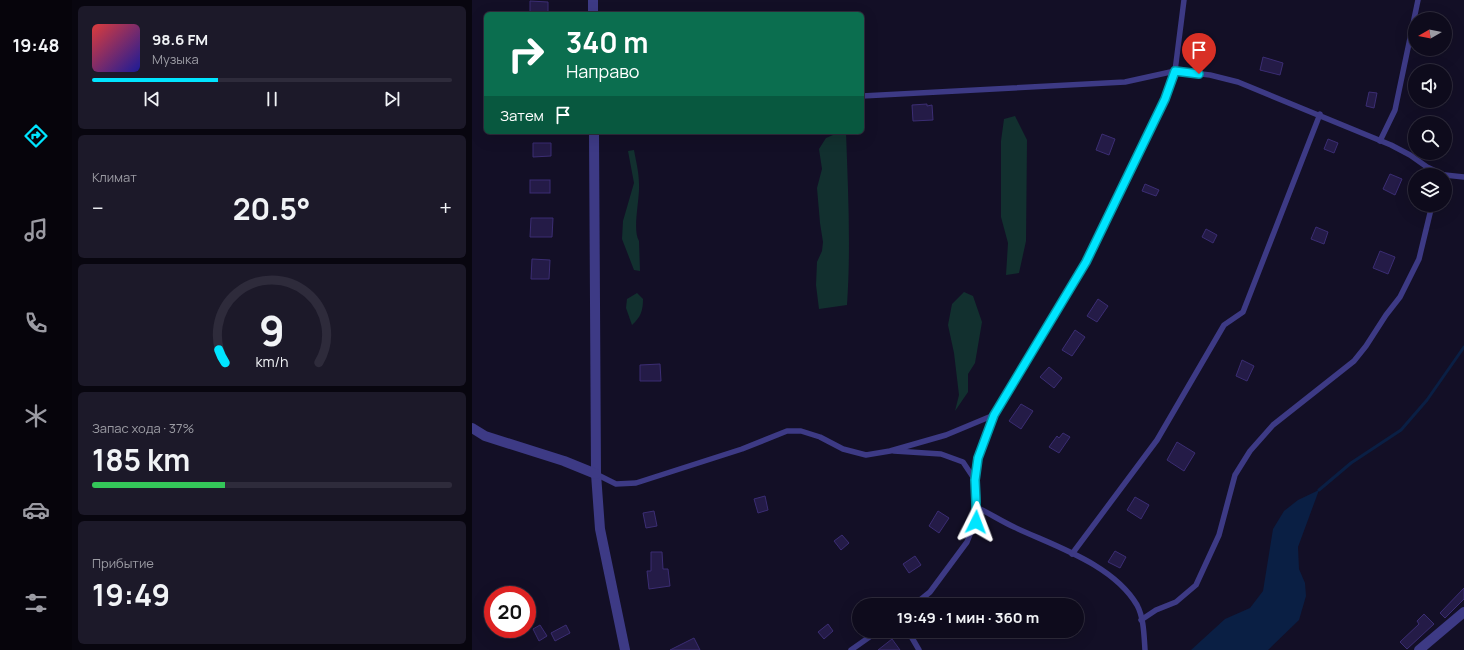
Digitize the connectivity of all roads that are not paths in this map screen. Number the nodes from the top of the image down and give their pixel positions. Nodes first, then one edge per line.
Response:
1 (593, 0) edge
2 (1184, 0) edge
3 (1418, 0) edge
4 (593, 12) edge
5 (1175, 71) junction
6 (864, 96) edge
7 (1320, 114) junction
8 (594, 134) edge
9 (1380, 141) junction
10 (1430, 168) edge
11 (1452, 176) edge
12 (1464, 177) edge
13 (1430, 212) edge
14 (994, 415) junction
15 (472, 428) edge
16 (890, 451) junction
17 (596, 474) junction
18 (975, 480) junction
19 (976, 507) junction
20 (1072, 554) junction
21 (923, 598) edge
22 (1464, 612) edge
23 (1141, 620) junction
24 (868, 638) edge
25 (912, 638) edge
26 (625, 650) edge
27 (851, 650) edge
28 (919, 650) edge
29 (1145, 650) edge
30 (1419, 650) edge

1 - 4 street
2 - 5 lane
3 - 9 lane
5 - 6 lane
5 - 7 lane
5 - 14 lane
7 - 9 lane
7 - 20 lane
8 - 17 street
9 - 10 lane
11 - 12 lane
13 - 23 lane
14 - 16 lane
14 - 18 lane
15 - 17 street
16 - 17 lane
16 - 18 lane
17 - 26 street
18 - 19 lane
19 - 20 lane
19 - 21 lane
20 - 23 lane
22 - 30 street
23 - 29 lane
24 - 27 lane
25 - 28 lane

